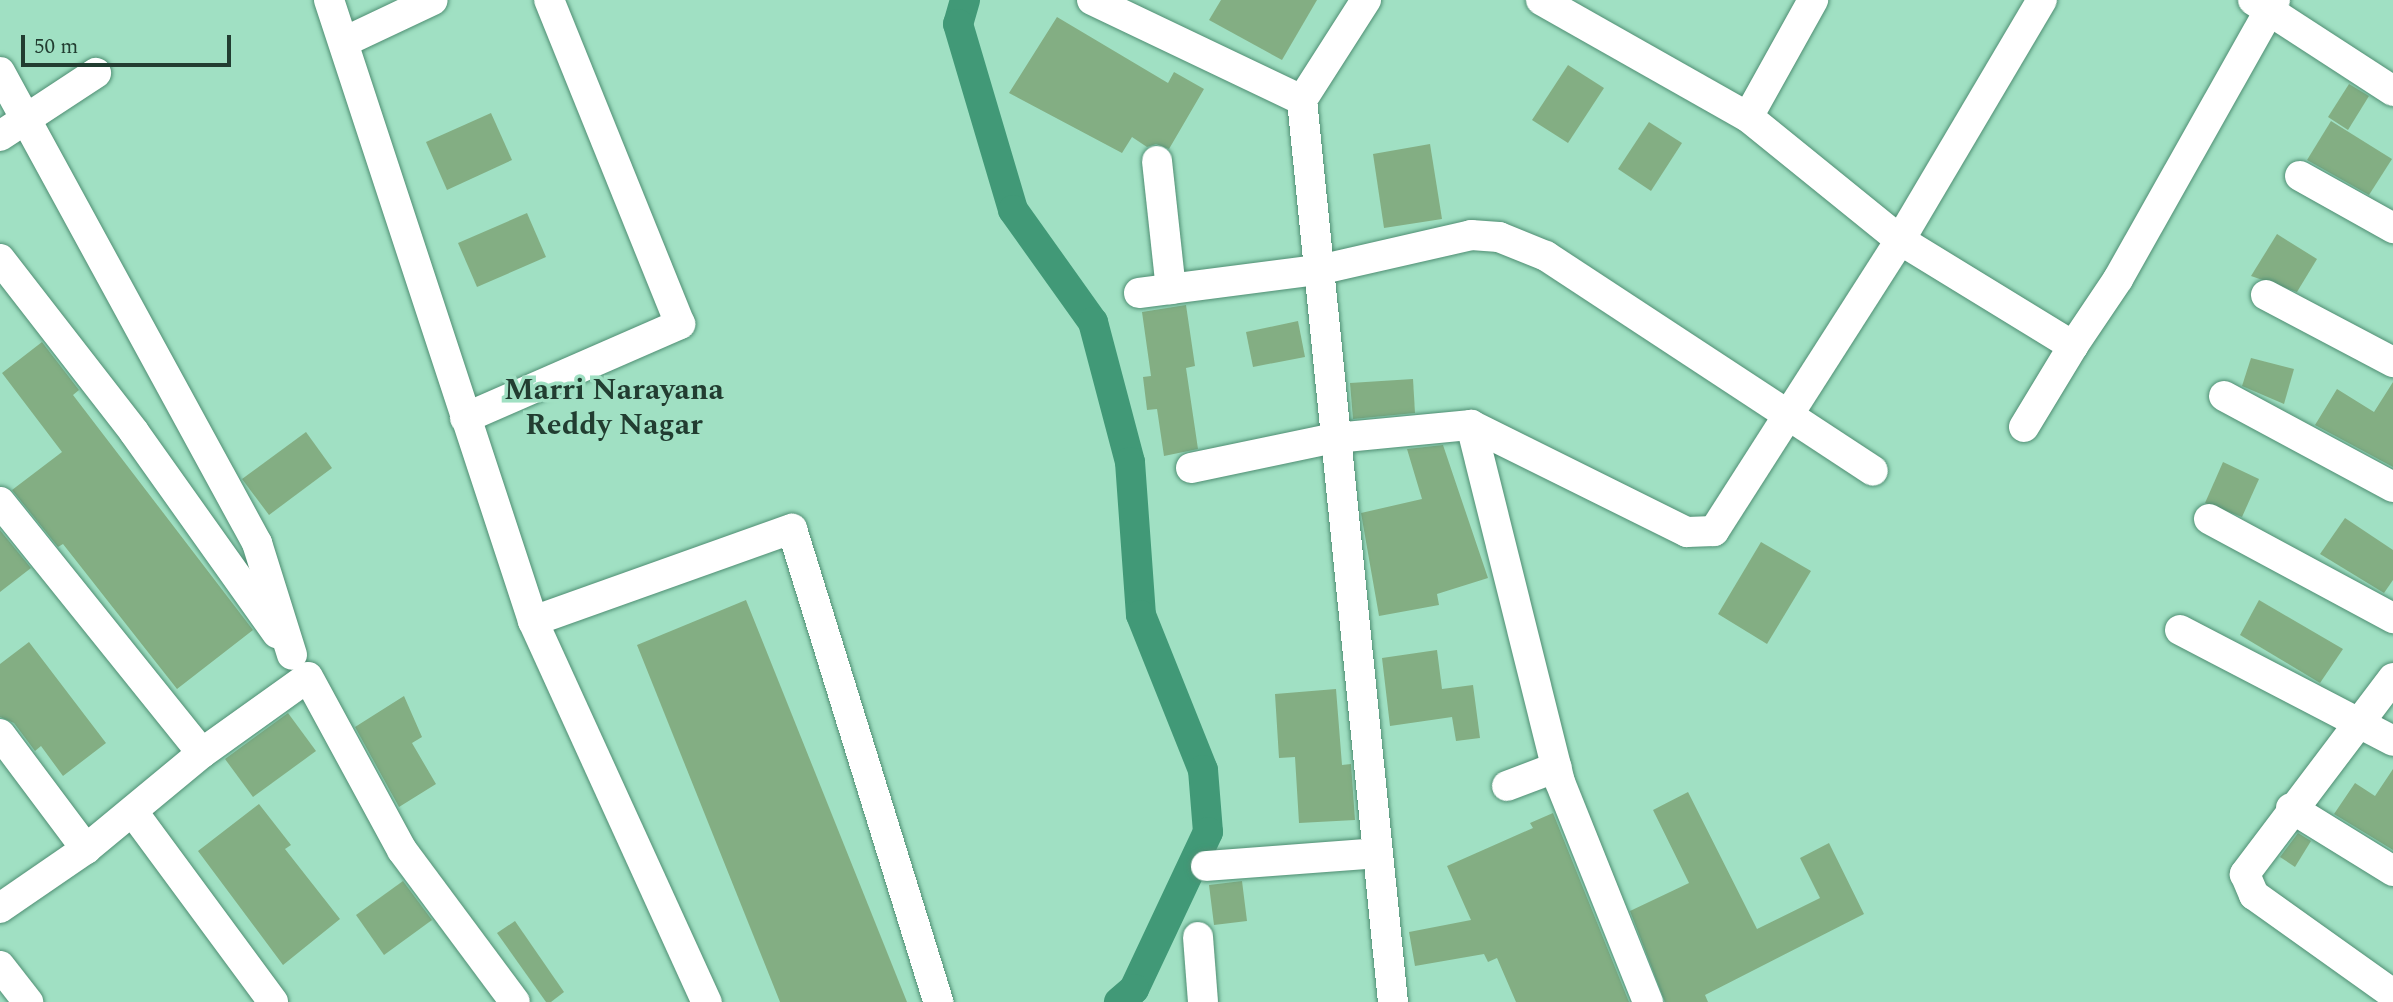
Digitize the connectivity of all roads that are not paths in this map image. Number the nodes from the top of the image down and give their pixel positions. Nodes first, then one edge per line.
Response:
1 (329, 0) edge
2 (433, 0) edge
3 (549, 0) edge
4 (1092, 0) edge
5 (1366, 0) edge
6 (1541, 0) edge
7 (1813, 0) edge
8 (2042, 0) edge
9 (2266, 3) edge
10 (344, 43) junction
11 (0, 72) edge
12 (96, 73) dead end
13 (2393, 91) edge
14 (1302, 100) junction
15 (23, 117) junction
16 (1748, 117) junction
17 (0, 136) edge
18 (1157, 162) dead end
19 (2300, 176) dead end
20 (2393, 228) edge
21 (1900, 240) junction
22 (0, 259) edge
23 (1323, 269) junction
24 (1171, 289) junction
25 (1139, 293) dead end
26 (2266, 295) dead end
27 (2073, 346) junction
28 (2393, 362) edge
29 (2224, 396) dead end
30 (465, 418) junction
31 (1790, 418) junction
32 (1471, 425) junction
33 (2024, 427) dead end
34 (1335, 438) junction
35 (1191, 468) dead end
36 (1873, 471) dead end
37 (2393, 487) edge
38 (0, 502) edge
39 (2209, 519) dead end
40 (2393, 618) edge
41 (533, 621) junction
42 (2180, 630) dead end
43 (300, 666) junction
44 (2393, 678) edge
45 (2361, 722) junction
46 (0, 734) edge
47 (2393, 741) edge
48 (202, 753) junction
49 (1557, 767) junction
50 (1507, 786) dead end
51 (2291, 808) junction
52 (133, 812) junction
53 (86, 849) junction
54 (1378, 853) junction
55 (1206, 866) dead end
56 (2393, 871) edge
57 (0, 908) edge
58 (1198, 937) dead end
59 (0, 966) edge
60 (2393, 995) edge
61 (28, 1002) edge
62 (272, 1002) edge
63 (515, 1002) edge
64 (707, 1002) edge
65 (938, 1002) edge
66 (1203, 1002) edge
67 (1393, 1002) edge
68 (1648, 1002) edge

1 - 10 street
2 - 10 street
3 - 30 street
4 - 14 street
5 - 14 street
6 - 16 street
7 - 16 street
8 - 21 street
9 - 13 street
9 - 27 street
10 - 30 street
11 - 15 street
12 - 15 street
14 - 23 street
15 - 17 street
15 - 43 street
16 - 21 street
18 - 24 street
19 - 20 street
21 - 27 street
21 - 31 street
22 - 43 street
23 - 24 street
23 - 31 street
23 - 34 street
24 - 25 street
26 - 28 street
27 - 33 street
29 - 37 street
30 - 41 street
31 - 32 street
31 - 36 street
32 - 34 street
32 - 49 street
34 - 35 street
34 - 54 street
38 - 48 street
39 - 40 street
41 - 64 street
41 - 65 street
42 - 45 street
43 - 48 street
43 - 63 street
44 - 45 street
45 - 47 street
45 - 51 street
46 - 53 street
48 - 52 street
49 - 50 street
49 - 68 street
51 - 56 street
51 - 60 street
52 - 53 street
52 - 62 street
53 - 57 street
54 - 55 street
54 - 67 street
58 - 66 street
59 - 61 street

